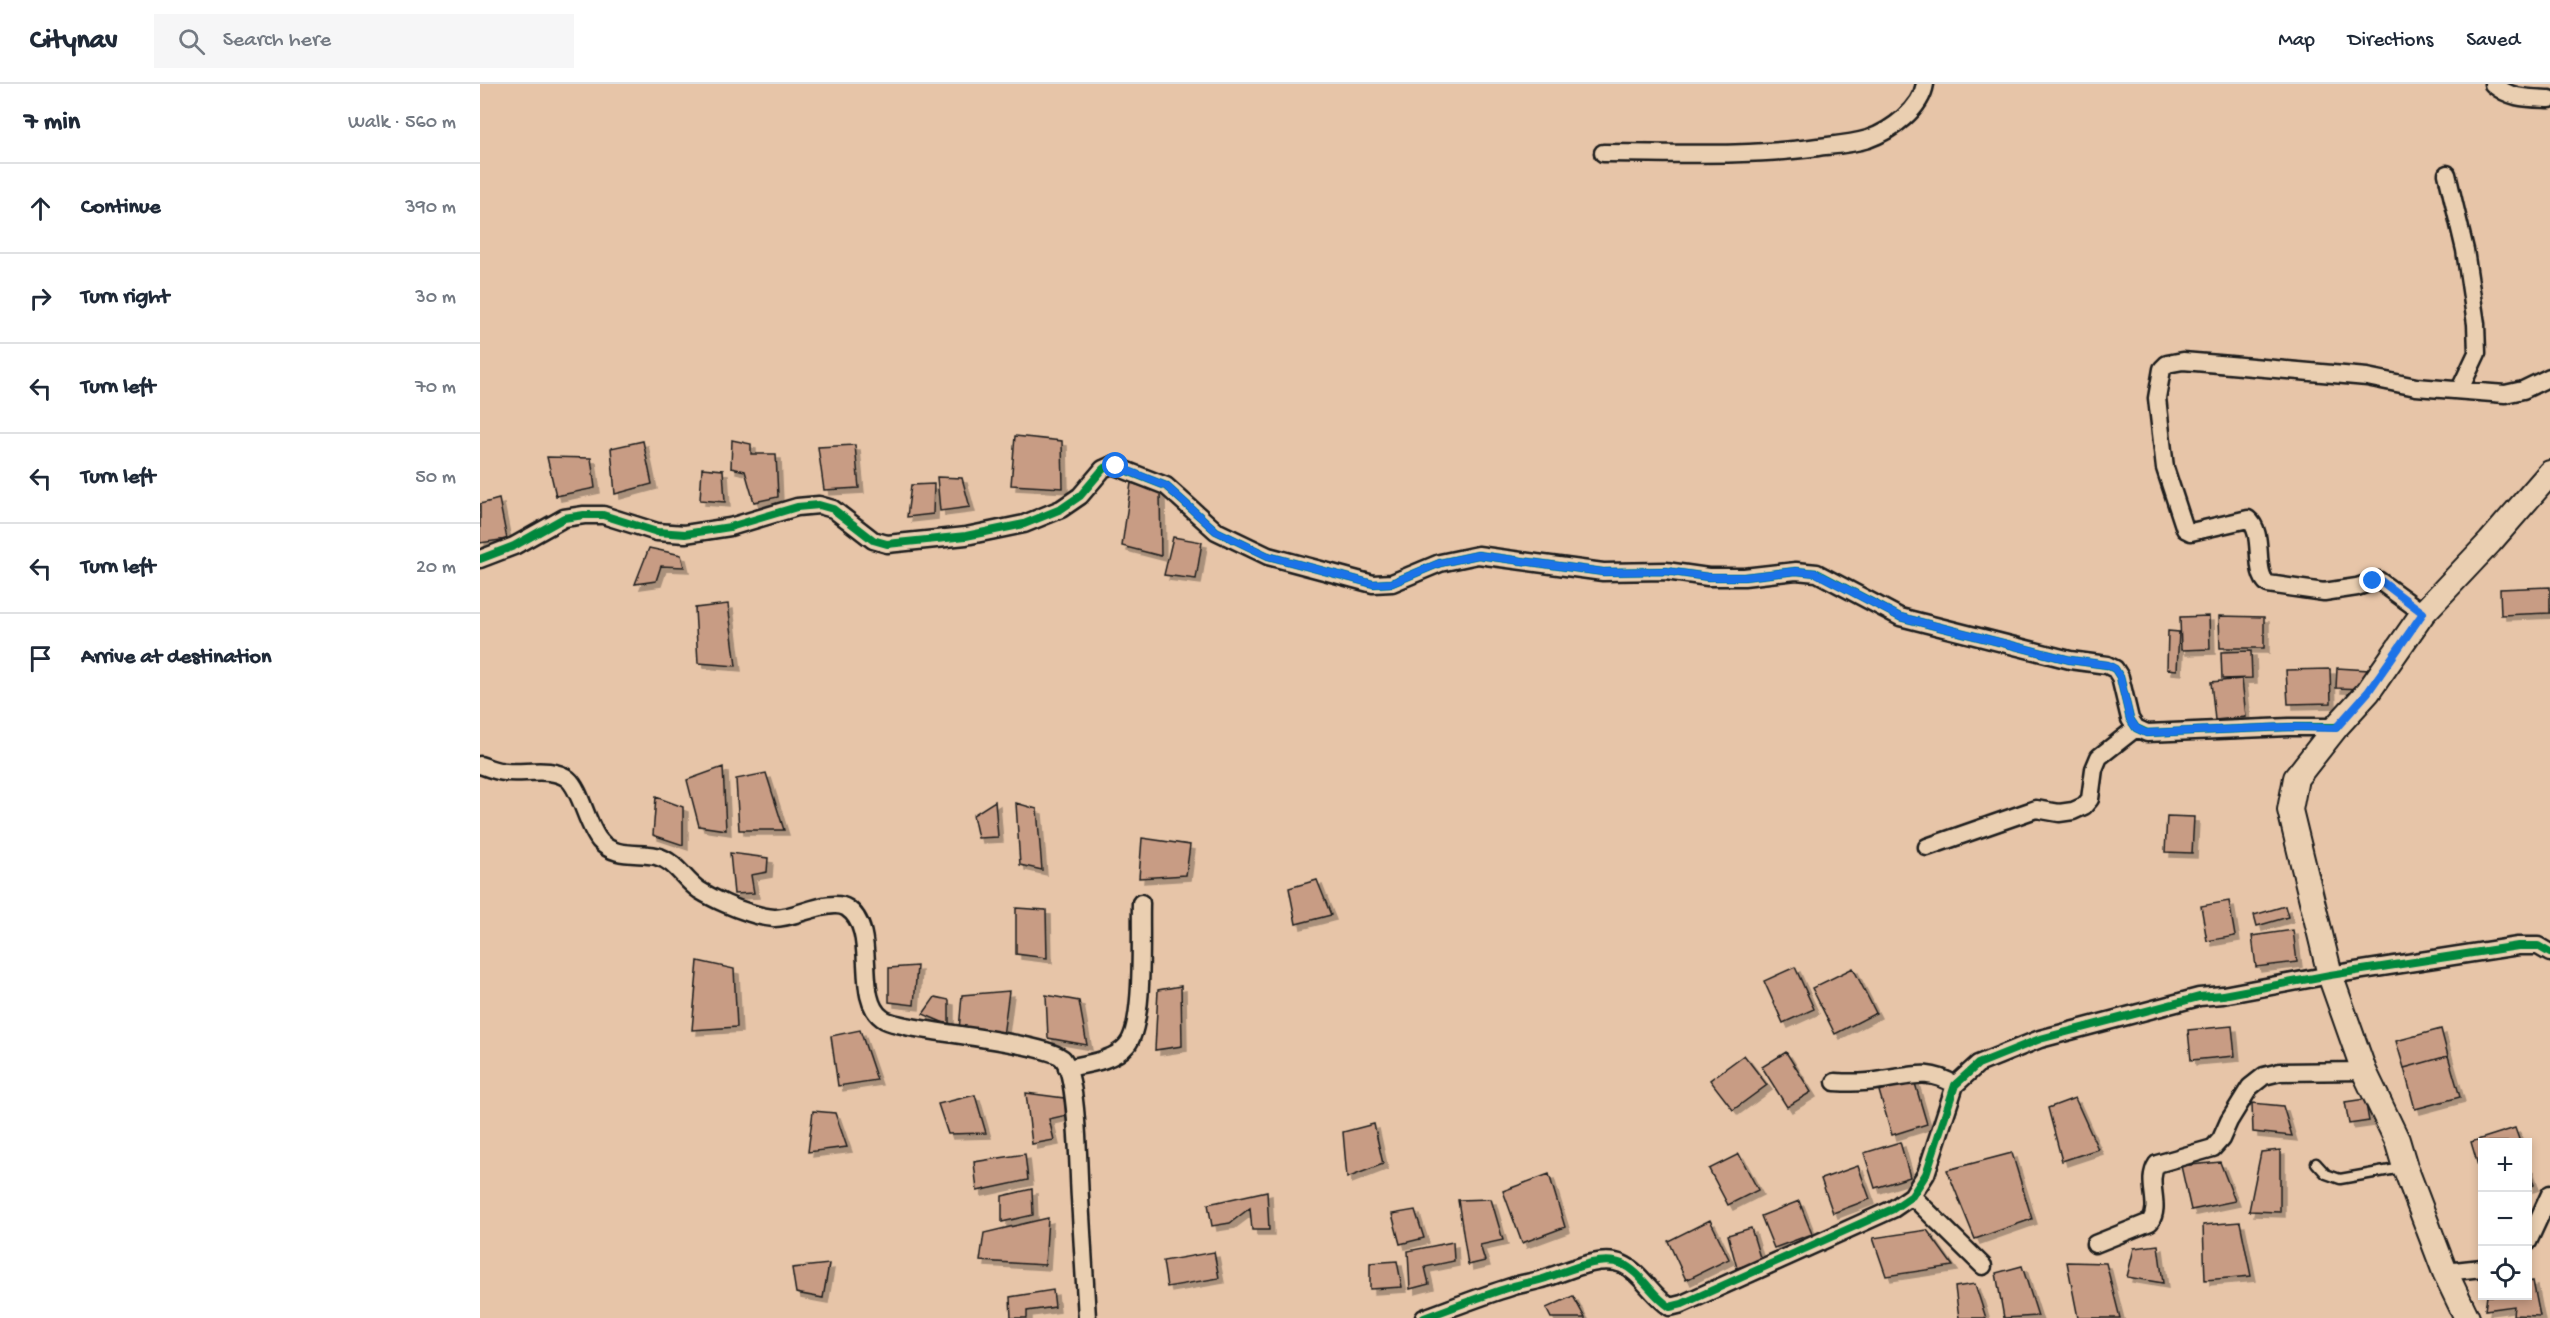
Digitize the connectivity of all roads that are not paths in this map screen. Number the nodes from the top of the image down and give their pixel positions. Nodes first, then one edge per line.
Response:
1 (1925, 84) edge
2 (2493, 84) edge
3 (2550, 99) edge
4 (1603, 153) dead end
5 (2447, 174) dead end
6 (2550, 377) edge
7 (2460, 389) junction
8 (2550, 473) edge
9 (480, 559) edge
10 (2423, 613) junction
11 (2136, 728) junction
12 (2336, 728) junction
13 (480, 765) edge
14 (1927, 847) dead end
15 (1141, 903) dead end
16 (2550, 953) edge
17 (2330, 975) junction
18 (1067, 1068) junction
19 (2364, 1071) junction
20 (1835, 1082) dead end
21 (1955, 1085) junction
22 (2316, 1162) dead end
23 (2405, 1167) junction
24 (2550, 1194) edge
25 (1912, 1196) junction
26 (2532, 1233) edge
27 (2095, 1244) dead end
28 (1983, 1266) dead end
29 (2478, 1268) edge
30 (2445, 1272) junction
31 (1683, 1311) edge
32 (1087, 1318) edge
33 (1424, 1318) edge
34 (2467, 1318) edge

1 - 4 street
2 - 3 street
5 - 7 street
6 - 7 street
7 - 10 street
8 - 10 street
9 - 11 street
10 - 12 street
11 - 12 street
11 - 14 street
12 - 17 street
13 - 18 street
15 - 18 street
16 - 17 street
17 - 19 street
17 - 21 street
18 - 32 street
19 - 23 street
19 - 27 street
20 - 21 street
21 - 25 street
22 - 23 lane
23 - 30 street
24 - 26 street
25 - 28 street
25 - 31 street
29 - 30 street
30 - 34 street
31 - 33 street

